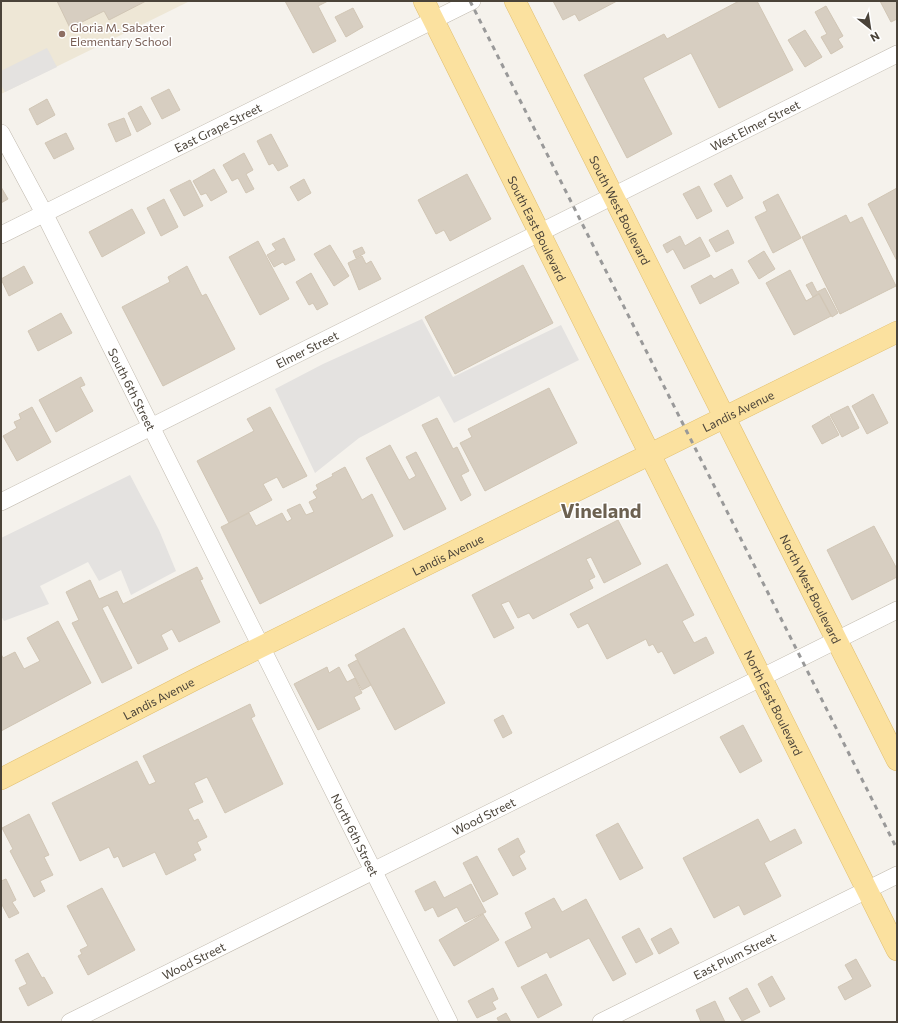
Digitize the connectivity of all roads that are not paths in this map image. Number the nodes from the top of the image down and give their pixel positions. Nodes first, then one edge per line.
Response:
1 (424, 1) edge
2 (472, 1) edge
3 (515, 1) edge
4 (434, 20) junction
5 (897, 54) edge
6 (1, 133) edge
7 (613, 196) junction
8 (44, 214) junction
9 (540, 232) junction
10 (1, 235) edge
11 (897, 332) edge
12 (725, 418) junction
13 (150, 427) junction
14 (651, 455) junction
15 (1, 502) edge
16 (897, 610) edge
17 (837, 640) junction
18 (262, 646) junction
19 (762, 678) junction
20 (897, 760) edge
21 (1, 779) edge
22 (374, 871) junction
23 (897, 875) edge
24 (867, 890) junction
25 (897, 950) edge
26 (70, 1022) edge
27 (449, 1022) edge
28 (602, 1022) edge

1 - 4 main road, South East Boulevard
2 - 4 street, East Grape Street
3 - 7 main road, South West Boulevard
4 - 8 street, East Grape Street
4 - 9 main road, South East Boulevard
5 - 7 street, West Elmer Street
6 - 8 street, South 6th Street
7 - 9 street, Elmer Street
7 - 12 main road, South West Boulevard
8 - 10 street, East Grape Street
8 - 13 street, South 6th Street
9 - 13 street, Elmer Street
9 - 14 main road, South East Boulevard
11 - 12 main road, Landis Avenue
12 - 14 main road, Landis Avenue
12 - 17 main road, North West Boulevard
13 - 15 street, Elmer Street
13 - 18 street, South 6th Street
14 - 18 main road, Landis Avenue
14 - 19 main road, North East Boulevard
16 - 17 street, Wood Street
17 - 19 street, Wood Street
17 - 20 main road, North West Boulevard
18 - 21 main road, Landis Avenue
18 - 22 street, North 6th Street
19 - 22 street, Wood Street
19 - 24 main road, North East Boulevard
22 - 26 street, Wood Street
22 - 27 street, North 6th Street
23 - 24 street, East Plum Street
24 - 25 main road, North East Boulevard
24 - 28 street, East Plum Street

